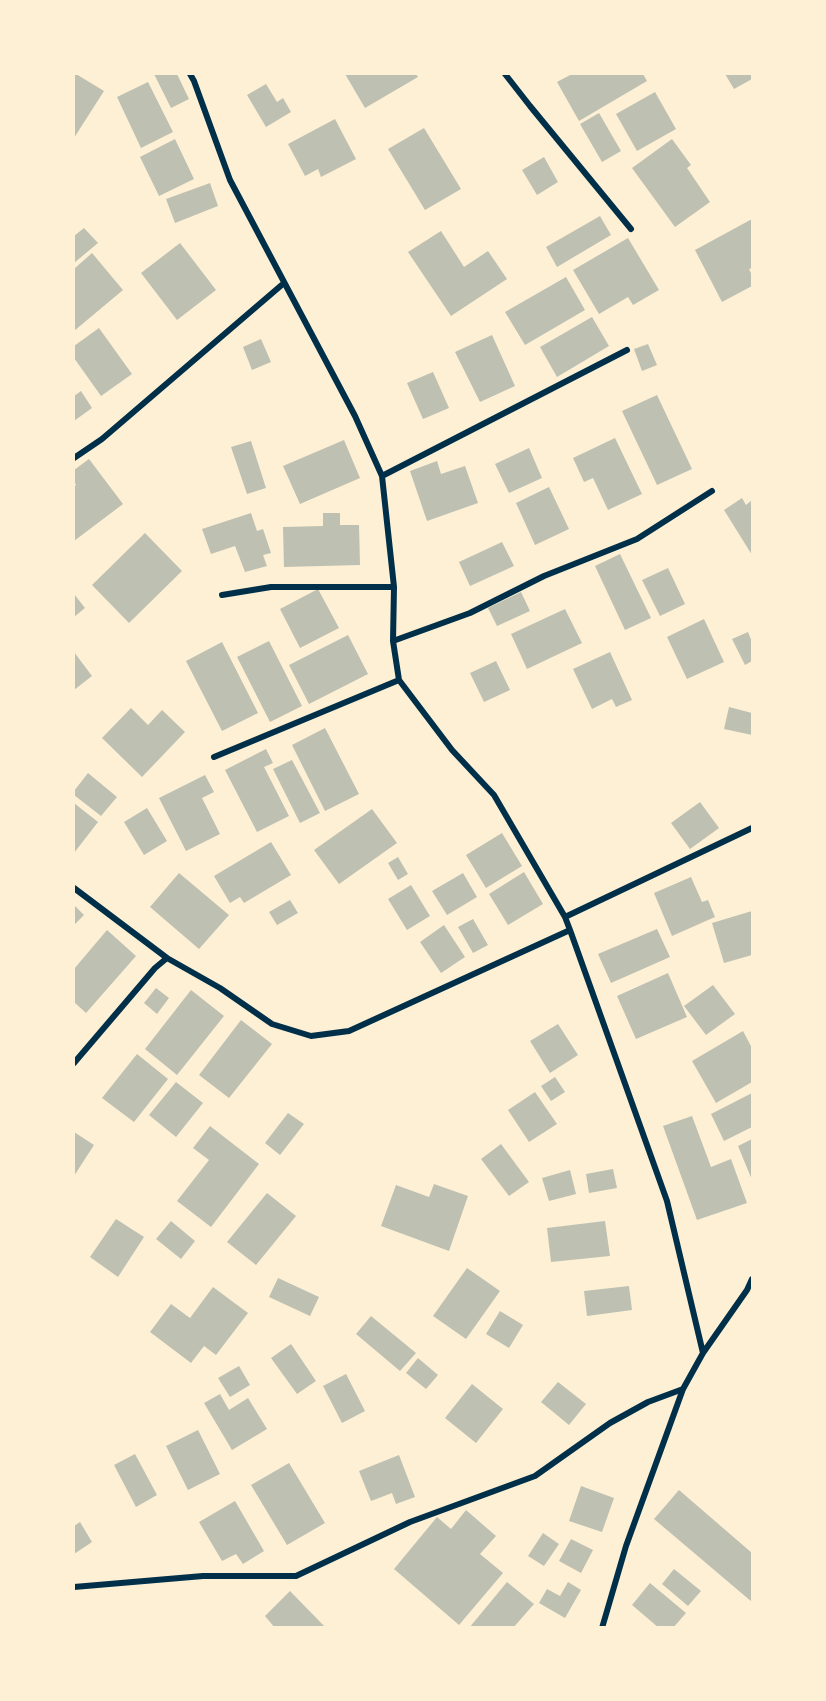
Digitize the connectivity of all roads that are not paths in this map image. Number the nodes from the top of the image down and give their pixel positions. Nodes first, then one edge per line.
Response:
1 (190, 74) edge
2 (505, 74) edge
3 (631, 228) dead end
4 (284, 283) junction
5 (627, 350) dead end
6 (74, 458) edge
7 (382, 476) junction
8 (712, 491) dead end
9 (394, 587) junction
10 (222, 595) dead end
11 (393, 641) junction
12 (399, 680) junction
13 (214, 757) dead end
14 (753, 828) edge
15 (74, 888) edge
16 (564, 918) junction
17 (570, 930) junction
18 (166, 958) junction
19 (74, 1063) edge
20 (753, 1279) edge
21 (703, 1353) junction
22 (683, 1389) junction
23 (74, 1587) edge
24 (602, 1628) edge

1 - 4 street
2 - 3 street
4 - 6 street
4 - 7 street
5 - 7 street
7 - 9 street
8 - 11 street
9 - 10 street
9 - 11 street
11 - 12 street
12 - 13 street
12 - 16 street
14 - 16 street
15 - 18 street
16 - 17 street
17 - 18 street
17 - 21 street
18 - 19 street
20 - 21 street
21 - 22 street
22 - 23 street
22 - 24 street

